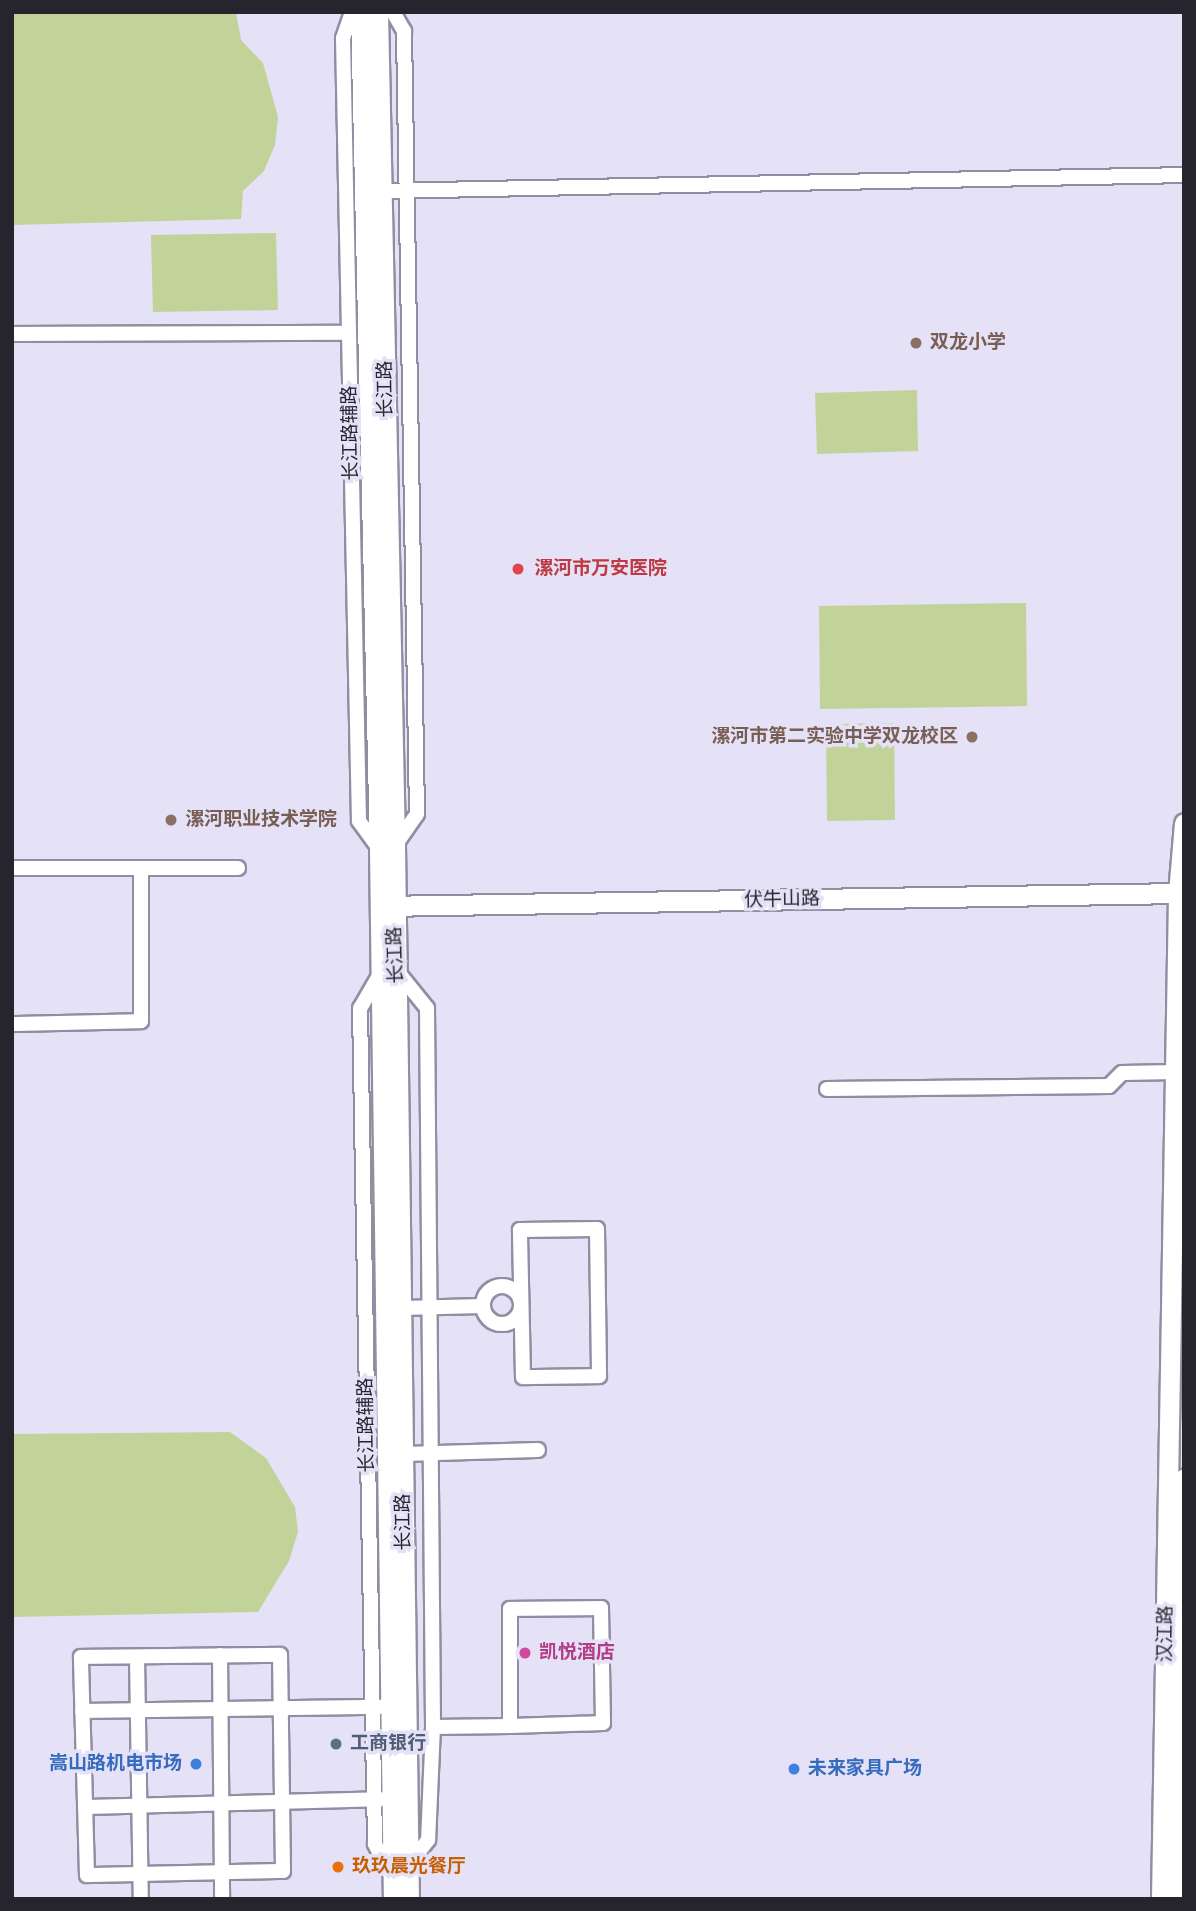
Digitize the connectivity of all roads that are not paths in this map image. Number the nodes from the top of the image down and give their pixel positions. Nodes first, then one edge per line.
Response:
1 (393, 12) edge
2 (364, 18) edge
3 (1184, 175) edge
4 (383, 191) junction
5 (407, 191) junction
6 (349, 333) junction
7 (12, 334) edge
8 (1184, 823) edge
9 (387, 847) junction
10 (12, 868) edge
11 (141, 868) junction
12 (238, 868) dead end
13 (1181, 893) edge
14 (387, 906) junction
15 (388, 972) junction
16 (12, 1024) edge
17 (1176, 1072) junction
18 (827, 1089) dead end
19 (522, 1303) junction
20 (483, 1306) junction
21 (429, 1307) junction
22 (402, 1308) junction
23 (538, 1450) dead end
24 (403, 1454) junction
25 (431, 1454) junction
26 (1184, 1478) edge
27 (1183, 1506) edge
28 (220, 1656) junction
29 (137, 1657) junction
30 (433, 1706) junction
31 (389, 1707) junction
32 (220, 1709) junction
33 (281, 1709) junction
34 (138, 1710) junction
35 (82, 1711) junction
36 (510, 1726) junction
37 (433, 1727) junction
38 (383, 1799) junction
39 (282, 1802) junction
40 (221, 1804) junction
41 (139, 1805) junction
42 (85, 1807) junction
43 (408, 1866) junction
44 (222, 1872) junction
45 (140, 1874) junction
46 (392, 1878) junction
47 (141, 1899) edge
48 (222, 1899) edge
49 (383, 1899) edge
50 (393, 1899) edge
51 (409, 1899) edge
52 (426, 1899) edge
53 (1161, 1899) edge
54 (1174, 1899) edge

1 - 2 main road
1 - 5 street
2 - 4 main road, 长江路
2 - 6 street, 长江路辅路
2 - 9 main road, 长江路
3 - 5 street
4 - 5 street
4 - 9 main road, 长江路
5 - 9 street
6 - 7 street
6 - 9 street, 长江路辅路
8 - 13 main road, 汉江路
9 - 14 main road, 长江路
10 - 11 street
11 - 12 street
11 - 16 street
13 - 14 main road, 伏牛山路
13 - 17 main road, 汉江路
14 - 15 main road, 长江路
15 - 21 street
15 - 22 main road, 长江路
15 - 31 main road, 长江路
17 - 18 street
17 - 53 main road, 汉江路
19 - 19 street
19 - 20 street
19 - 20 street
20 - 21 street
21 - 22 street
21 - 25 street
22 - 24 main road, 长江路
23 - 25 street
24 - 25 street
24 - 31 main road, 长江路
25 - 30 street
26 - 27 main road, 汉江路
27 - 54 main road, 汉江路
28 - 29 street
28 - 32 street
28 - 33 street
29 - 34 street
29 - 35 street
30 - 31 street
30 - 37 street
31 - 33 street
31 - 38 main road, 长江路
31 - 43 main road, 长江路
32 - 33 street
32 - 34 street
32 - 40 street
33 - 39 street
34 - 35 street
34 - 41 street
35 - 42 street
36 - 36 street
36 - 37 street
37 - 43 street
38 - 39 street
38 - 46 main road, 长江路
39 - 40 street
39 - 44 street
40 - 41 street
40 - 44 street
41 - 42 street
41 - 45 street
42 - 45 street
43 - 51 main road, 长江路
43 - 52 main road
44 - 45 street
44 - 48 street
45 - 47 street
46 - 49 main road
46 - 50 main road, 长江路

